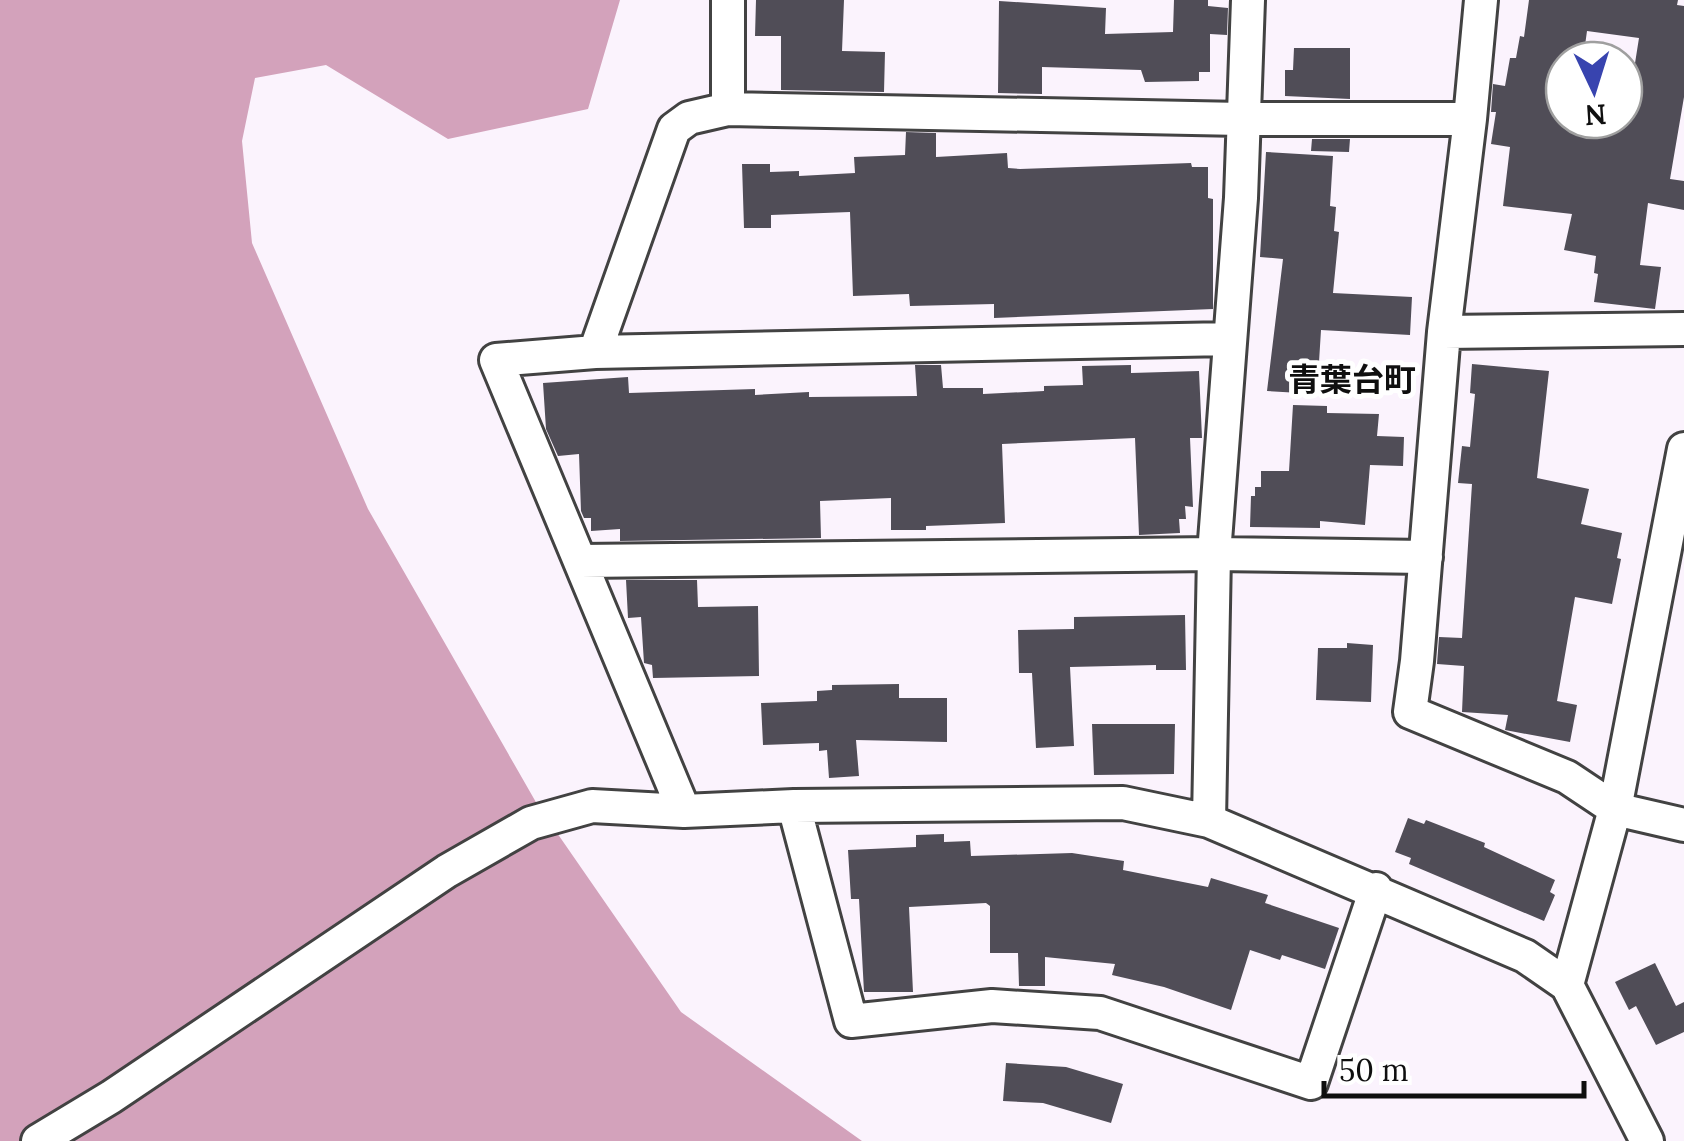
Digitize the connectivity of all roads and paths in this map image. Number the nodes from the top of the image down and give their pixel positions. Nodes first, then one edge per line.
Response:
1 (728, 0) edge
2 (1248, 0) edge
3 (1480, 0) edge
4 (728, 110) junction
5 (1242, 119) junction
6 (1470, 119) junction
7 (1684, 329) edge
8 (1444, 332) junction
9 (1229, 339) junction
10 (595, 352) junction
11 (1684, 449) edge
12 (1214, 554) junction
13 (1426, 557) junction
14 (581, 562) junction
15 (794, 806) junction
16 (1615, 810) junction
17 (684, 811) junction
18 (1209, 820) junction
19 (1684, 825) edge
20 (1376, 889) junction
21 (1567, 985) junction
22 (38, 1141) edge
23 (1647, 1141) edge

1 - 4 street
2 - 5 street
3 - 6 street
4 - 5 street
4 - 10 street
5 - 6 street
5 - 9 street
6 - 8 street
7 - 8 street
8 - 13 street
9 - 10 street
9 - 12 street
10 - 14 street
11 - 16 street
12 - 13 street
12 - 14 street
12 - 18 street
13 - 16 street
14 - 17 street
15 - 17 street
15 - 18 street
15 - 20 street
16 - 19 street
16 - 21 street
17 - 22 street
18 - 20 street
20 - 21 street
21 - 23 street

